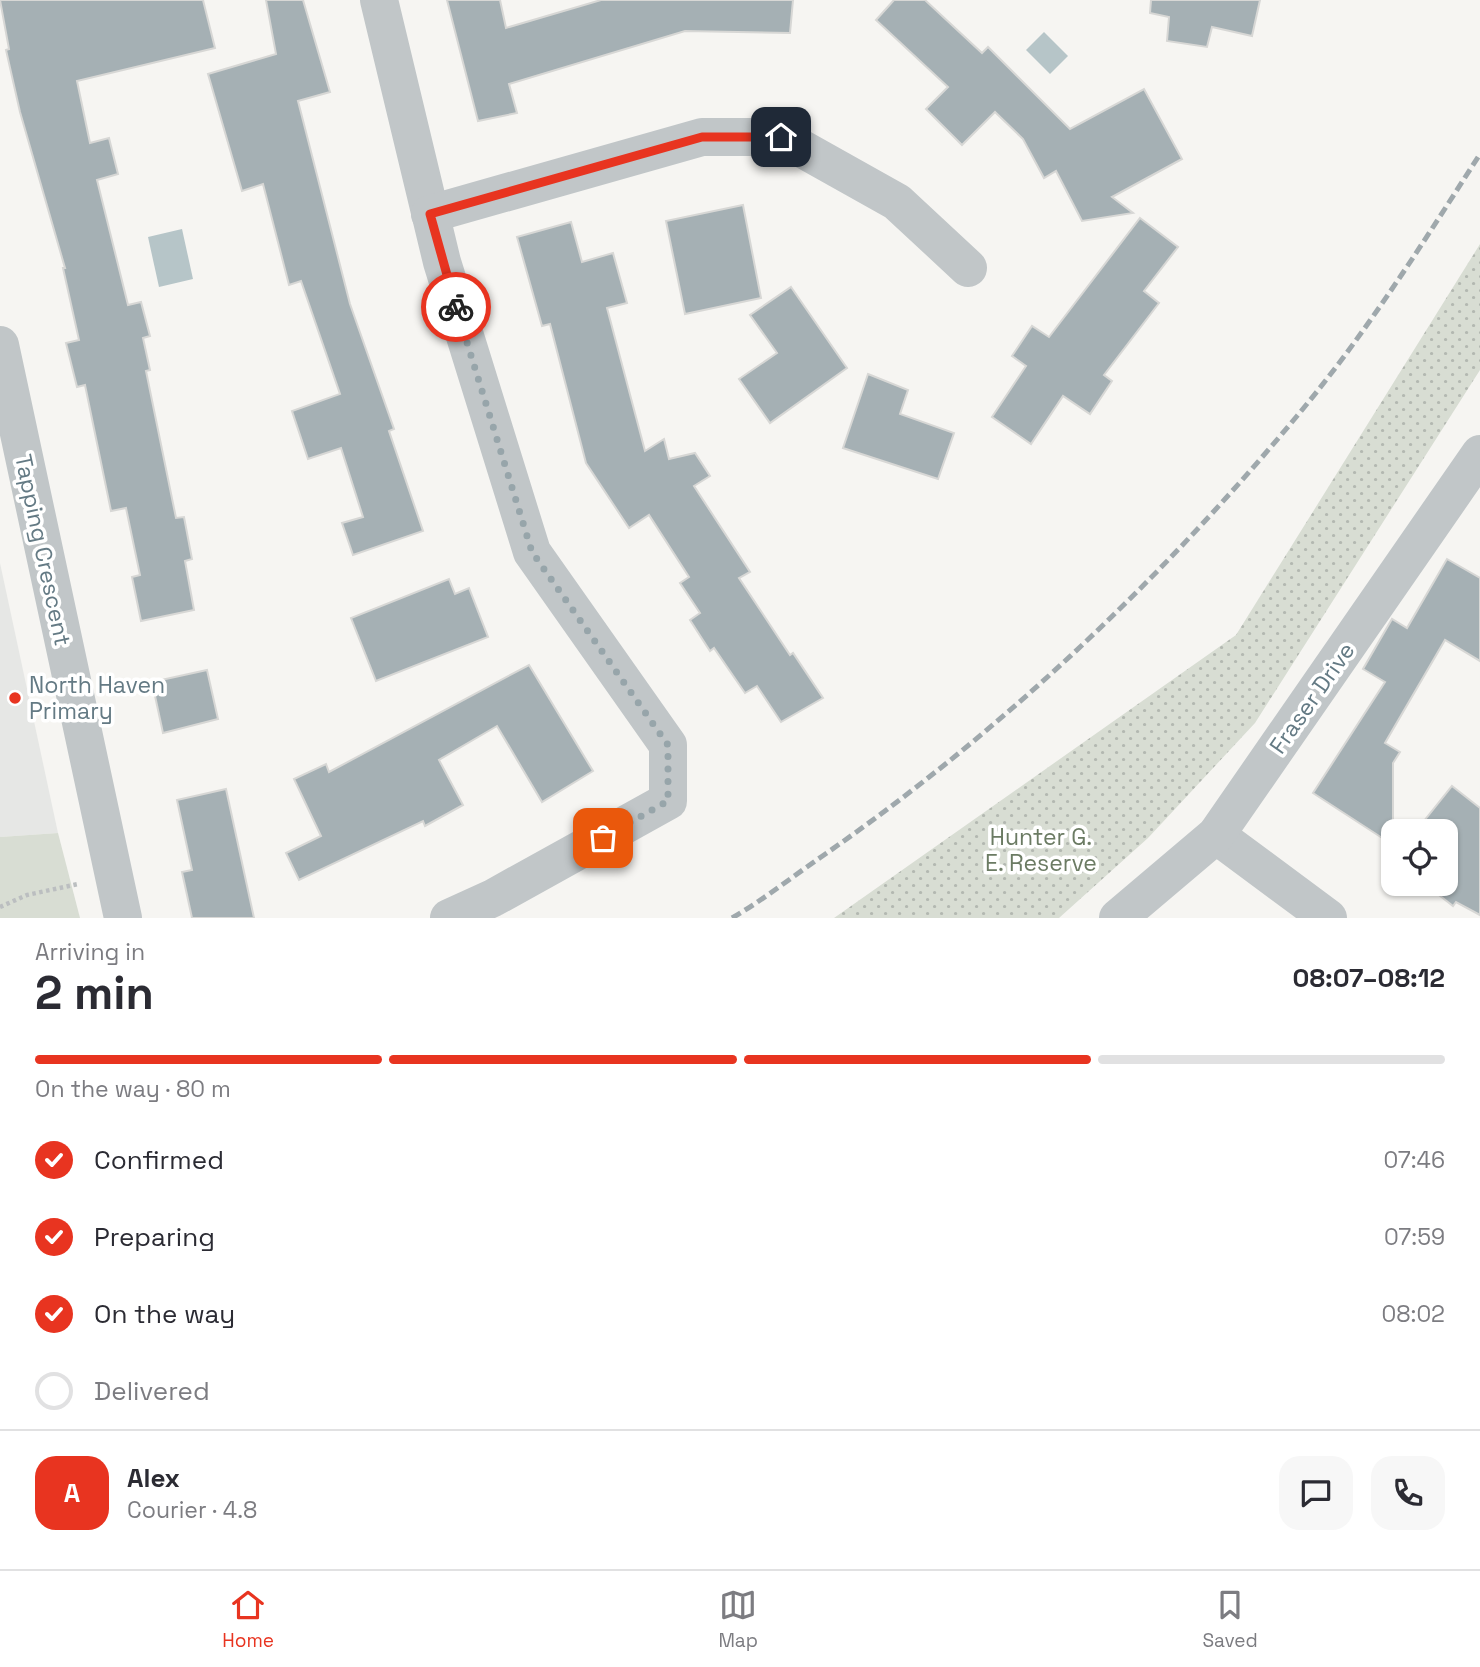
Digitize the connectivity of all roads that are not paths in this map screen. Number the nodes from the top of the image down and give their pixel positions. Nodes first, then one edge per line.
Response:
1 (379, 0) edge
2 (430, 214) junction
3 (968, 268) dead end
4 (0, 345) edge
5 (1476, 471) edge
6 (1216, 835) junction
7 (123, 918) edge
8 (449, 918) edge
9 (1118, 918) edge
10 (1328, 918) edge

1 - 2 street
2 - 3 street
2 - 8 street
4 - 7 street, Tapping Crescent
5 - 6 street, Fraser Drive
6 - 9 street, Fraser Drive
6 - 10 street

